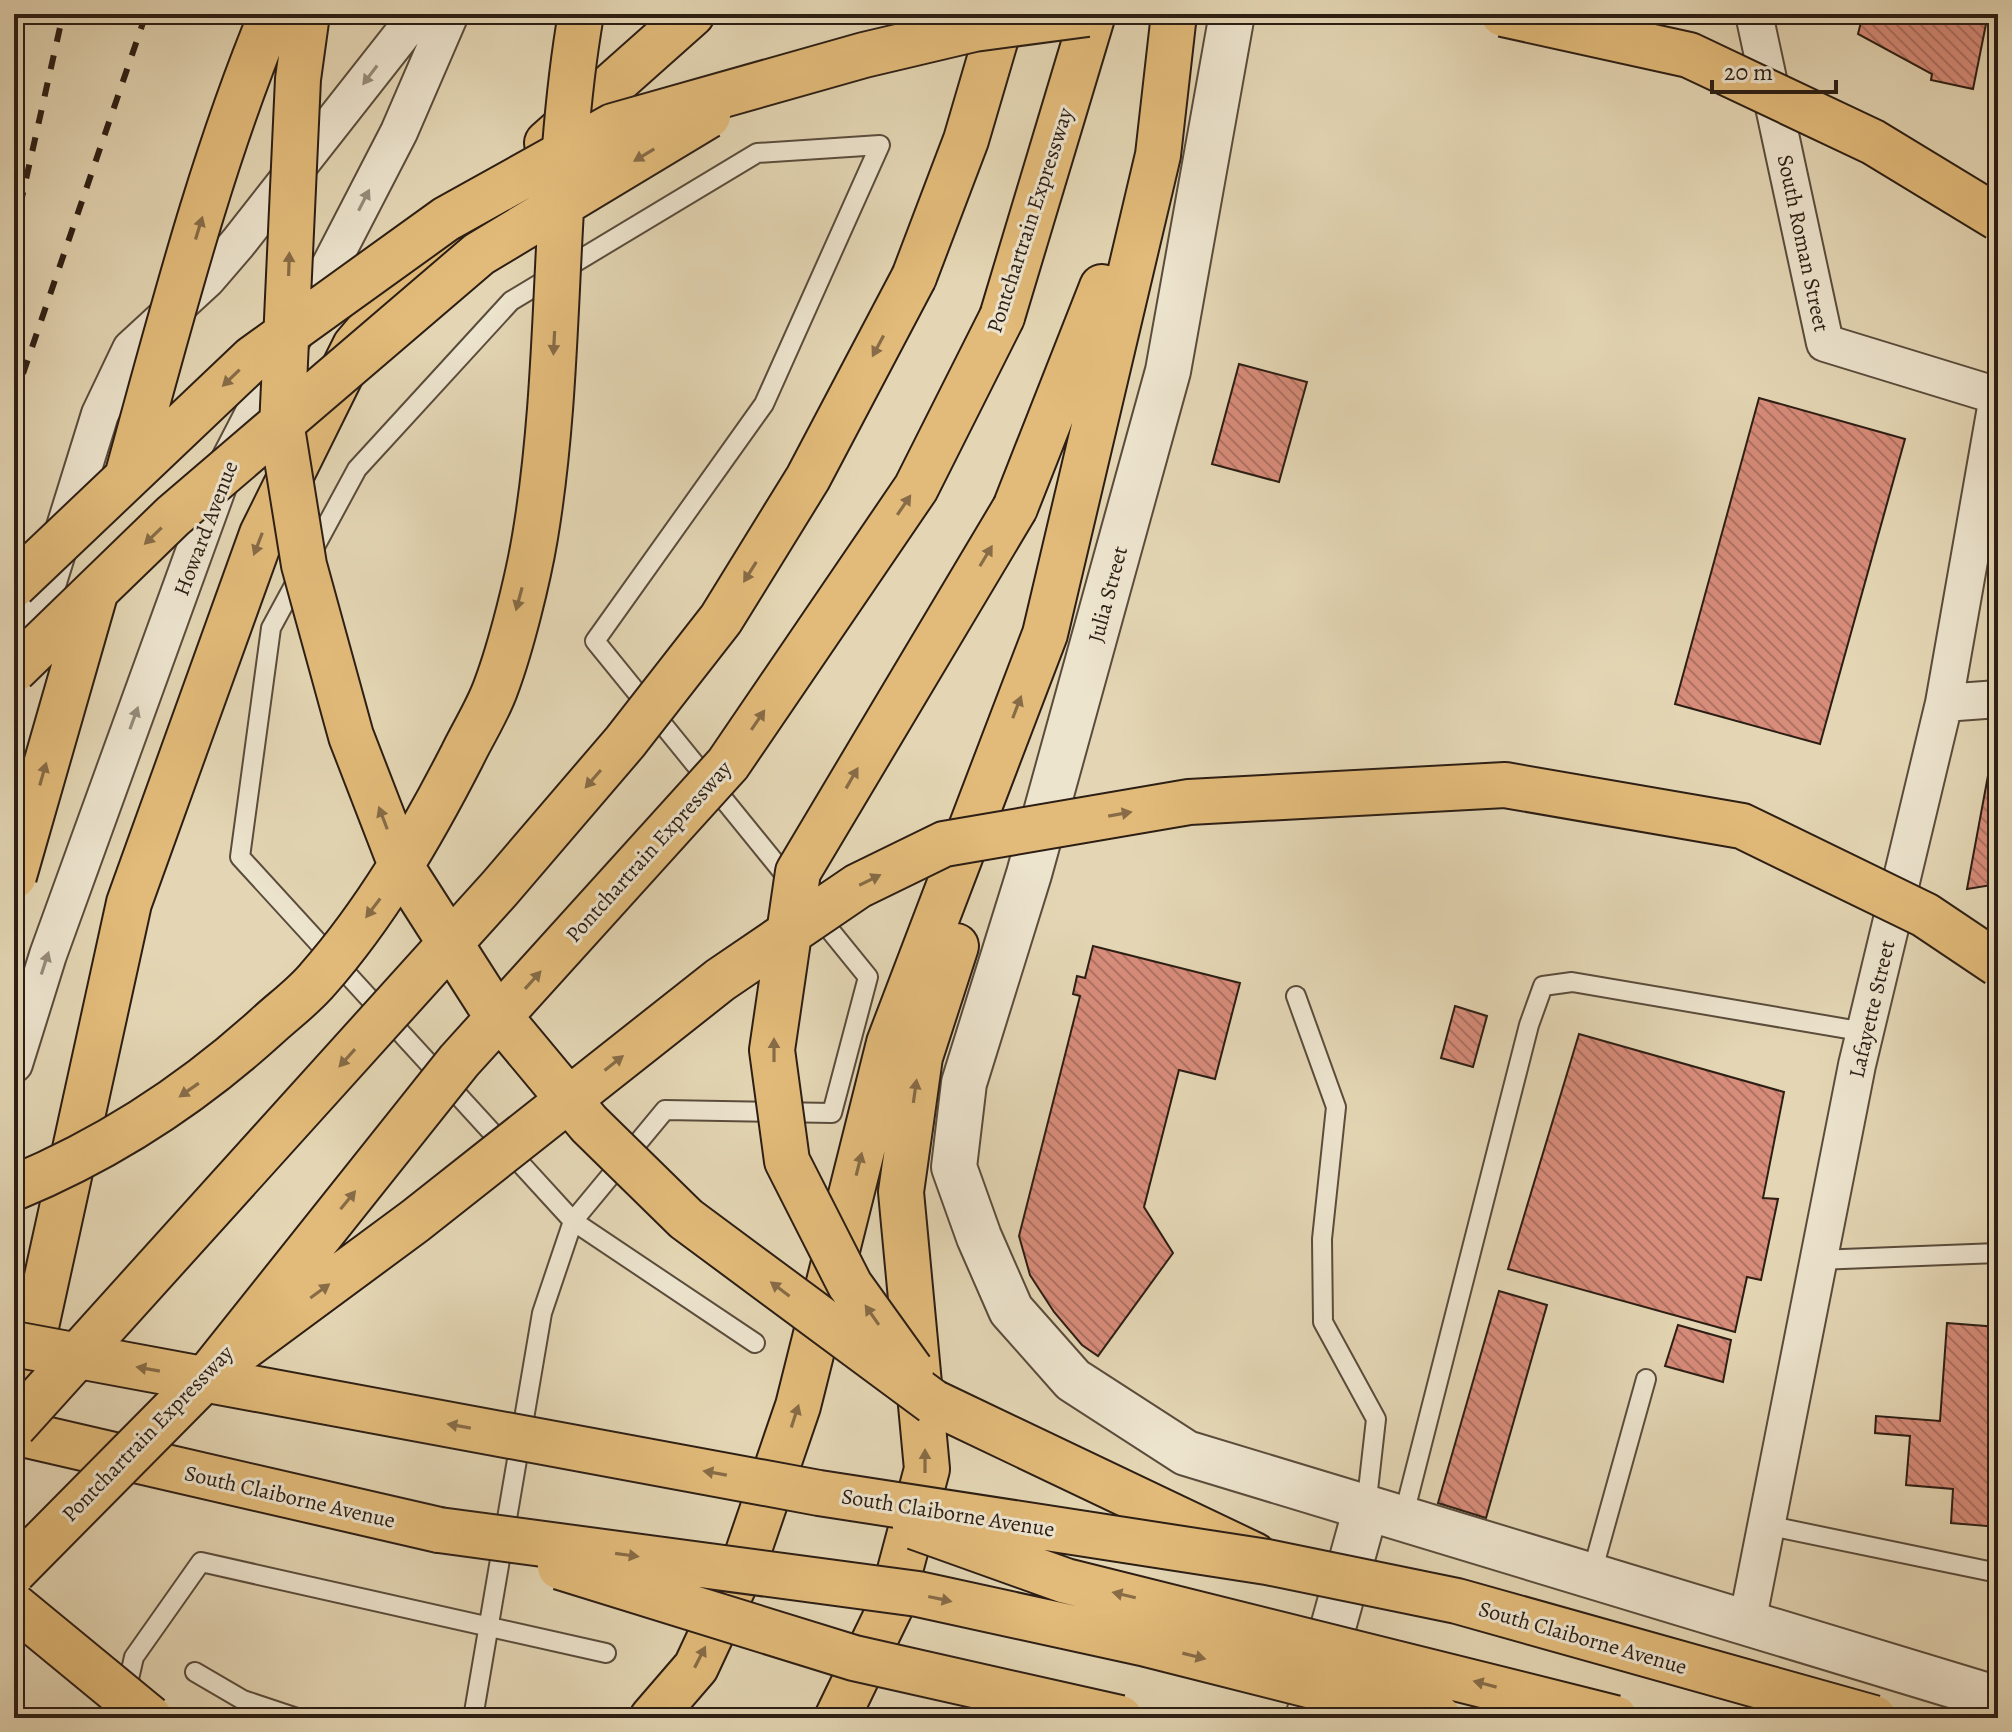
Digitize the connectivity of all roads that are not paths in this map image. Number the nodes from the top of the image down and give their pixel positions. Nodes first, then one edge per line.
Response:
1 (272, 14) edge
2 (307, 14) edge
3 (418, 14) edge
4 (450, 14) edge
5 (581, 14) edge
6 (692, 14) edge
7 (1087, 14) edge
8 (1093, 14) edge
9 (1174, 14) edge
10 (1232, 14) edge
11 (1503, 14) edge
12 (1754, 14) edge
13 (1002, 19) edge
14 (758, 85) junction
15 (1158, 155) junction
16 (1998, 218) edge
17 (1998, 396) edge
18 (14, 585) edge
19 (14, 670) edge
20 (14, 691) edge
21 (1998, 699) edge
22 (1944, 703) junction
23 (996, 763) junction
24 (14, 876) edge
25 (1998, 964) edge
26 (1296, 996) dead end
27 (1865, 1032) junction
28 (14, 1064) edge
29 (14, 1188) edge
30 (573, 1221) junction
31 (1998, 1253) edge
32 (1817, 1260) junction
33 (755, 1343) dead end
34 (14, 1344) edge
35 (212, 1371) junction
36 (1646, 1379) dead end
37 (933, 1402) junction
38 (14, 1428) edge
39 (819, 1493) junction
40 (1384, 1513) junction
41 (1766, 1525) junction
42 (439, 1530) junction
43 (1267, 1562) junction
44 (14, 1571) edge
45 (1998, 1573) edge
46 (1591, 1576) junction
47 (14, 1606) edge
48 (1747, 1623) junction
49 (491, 1627) junction
50 (606, 1653) dead end
51 (195, 1672) dead end
52 (1998, 1699) edge
53 (119, 1718) edge
54 (150, 1718) edge
55 (297, 1718) edge
56 (473, 1718) edge
57 (652, 1718) edge
58 (837, 1718) edge
59 (1120, 1718) edge
60 (1308, 1718) edge
61 (1439, 1718) edge
62 (1615, 1718) edge
63 (1874, 1718) edge

24 -> 1 main road, bridge
37 -> 2 main road, bridge
3 -> 20 street
28 -> 4 street, Howard Avenue
5 -> 29 main road, bridge
6 -> 38 main road
7 - 14 main road, bridge
35 -> 8 main road, Pontchartrain Expressway, bridge
9 - 15 main road
10 - 40 street, Julia Street
11 - 16 main road, bridge
12 - 17 street, South Roman Street
13 -> 38 main road, bridge
14 -> 18 main road, bridge
14 -> 19 main road, bridge
23 -> 15 main road
37 -> 15 main road, bridge
17 - 22 street, Lafayette Street
21 - 22 street
22 - 27 street, Lafayette Street
57 -> 23 main road
58 -> 23 main road
35 -> 25 main road, bridge
26 - 40 lane
27 - 32 street, Lafayette Street
27 - 40 lane
30 - 30 lane
30 - 33 lane
30 - 49 lane
31 - 32 lane
32 - 41 street, Lafayette Street
39 -> 34 main road, South Claiborne Avenue, bridge
35 - 44 main road, Pontchartrain Expressway, bridge
36 - 46 lane
37 - 43 main road, bridge
38 - 42 main road, South Claiborne Avenue, bridge
39 - 43 main road, South Claiborne Avenue, bridge
62 -> 39 main road, bridge
40 - 46 street
40 - 60 street
41 - 45 lane
41 - 48 street, Lafayette Street
42 - 59 main road, South Claiborne Avenue, bridge
42 -> 61 main road, bridge
43 - 63 main road, South Claiborne Avenue, bridge
46 - 48 street
47 - 54 main road, bridge
48 - 52 street
49 - 50 lane
49 - 53 lane
49 - 56 lane
51 - 55 lane

